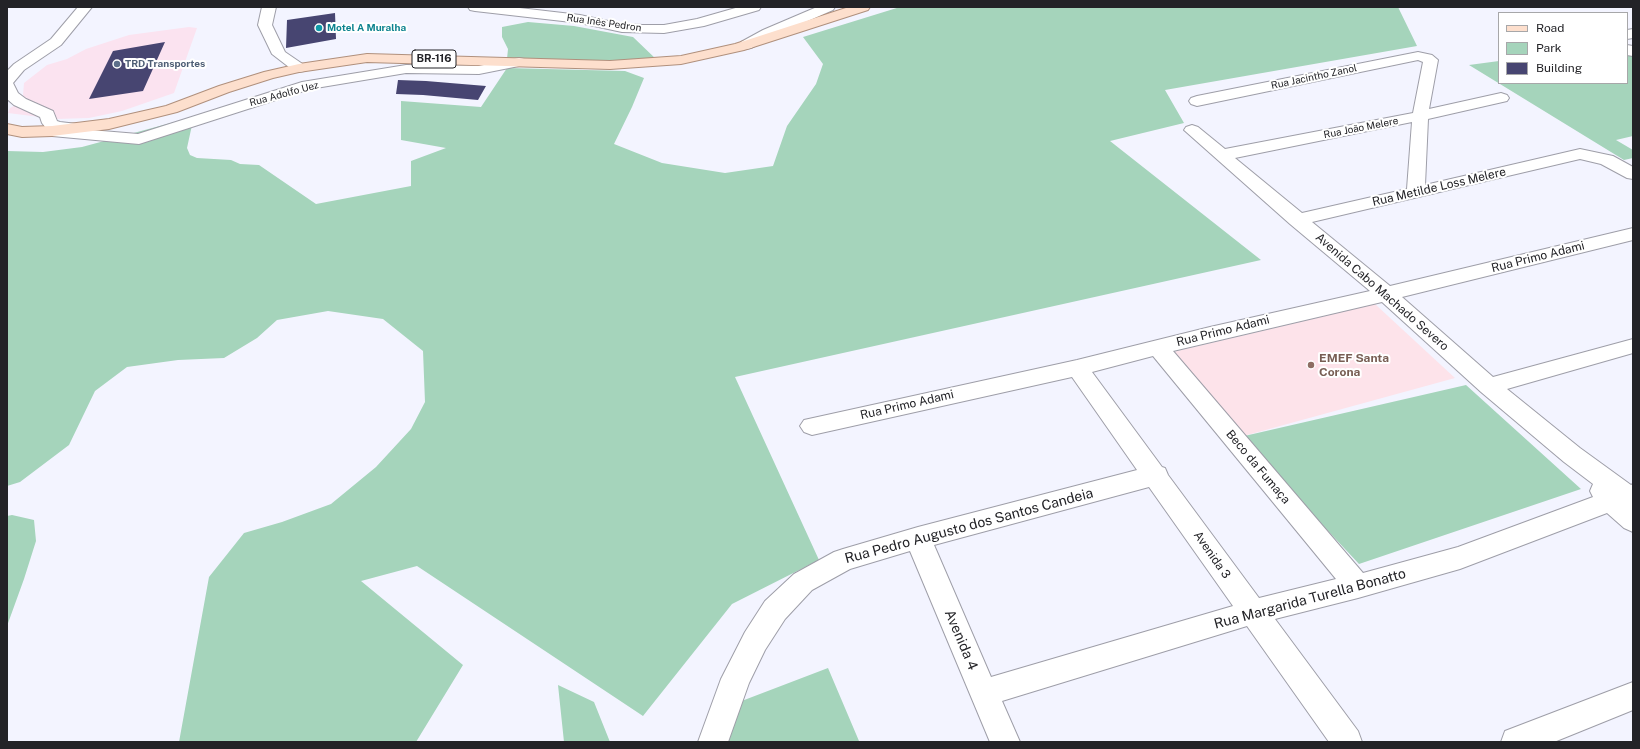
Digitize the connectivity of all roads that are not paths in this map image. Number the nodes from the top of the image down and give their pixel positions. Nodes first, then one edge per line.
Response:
1 (85, 7) edge
2 (269, 7) edge
3 (475, 7) edge
4 (702, 7) edge
5 (754, 7) edge
6 (828, 7) edge
7 (863, 7) edge
8 (699, 23) junction
9 (746, 45) junction
10 (519, 62) junction
11 (299, 68) junction
12 (7, 80) edge
13 (7, 86) edge
14 (1501, 98) dead end
15 (1197, 101) dead end
16 (1420, 116) junction
17 (89, 128) junction
18 (7, 129) edge
19 (1192, 130) dead end
20 (52, 131) junction
21 (1222, 155) junction
22 (1633, 174) edge
23 (1416, 193) junction
24 (1297, 220) junction
25 (1633, 234) edge
26 (1386, 294) junction
27 (1633, 346) edge
28 (1158, 347) junction
29 (1078, 368) junction
30 (1489, 386) junction
31 (812, 426) dead end
32 (1156, 476) junction
33 (1626, 498) edge
34 (1633, 522) edge
35 (918, 538) junction
36 (1358, 586) junction
37 (1253, 612) junction
38 (983, 693) junction
39 (1633, 696) edge
40 (713, 742) edge
41 (1006, 742) edge
42 (1346, 742) edge
43 (1516, 742) edge

1 - 12 street
2 - 11 street
3 - 8 street, Rua Inês Pedron
4 - 8 street
5 - 8 street, Rua Inês Pedron
6 - 9 street
7 - 9 main road, BR-116
9 - 10 main road, BR-116
10 - 11 main road, BR-116
10 - 20 street, Rua Adolfo Uez
11 - 17 main road, BR-116
13 - 17 street
14 - 16 street, Rua João Melere
15 - 16 street, Rua Jacintho Zanol
16 - 21 street, Rua João Melere
16 - 23 street
17 - 20 main road, BR-116
18 - 20 main road, BR-116
19 - 21 street, Avenida Cabo Machado Severo
21 - 24 street, Avenida Cabo Machado Severo
22 - 23 street, Rua Metilde Loss Melere
23 - 24 street, Rua Metilde Loss Melere
24 - 26 street, Avenida Cabo Machado Severo
25 - 26 street, Rua Primo Adami
26 - 28 street, Rua Primo Adami
26 - 30 street, Avenida Cabo Machado Severo
27 - 30 street
28 - 29 street, Rua Primo Adami
28 - 36 street, Beco da Fumaça
29 - 31 street, Rua Primo Adami
29 - 32 street, Avenida 3
30 - 33 street, Avenida Cabo Machado Severo
32 - 35 street, Rua Pedro Augusto dos Santos Candeia
32 - 37 street, Avenida 3
33 - 34 street, Avenida Cabo Machado Severo
33 - 36 street, Rua Margarida Turella Bonatto
35 - 38 street, Avenida 4
35 - 40 street, Rua Pedro Augusto dos Santos Candeia
36 - 37 street, Rua Margarida Turella Bonatto
37 - 38 street, Rua Margarida Turella Bonatto
37 - 42 street, Avenida 3
38 - 41 street, Avenida 4
39 - 43 street

